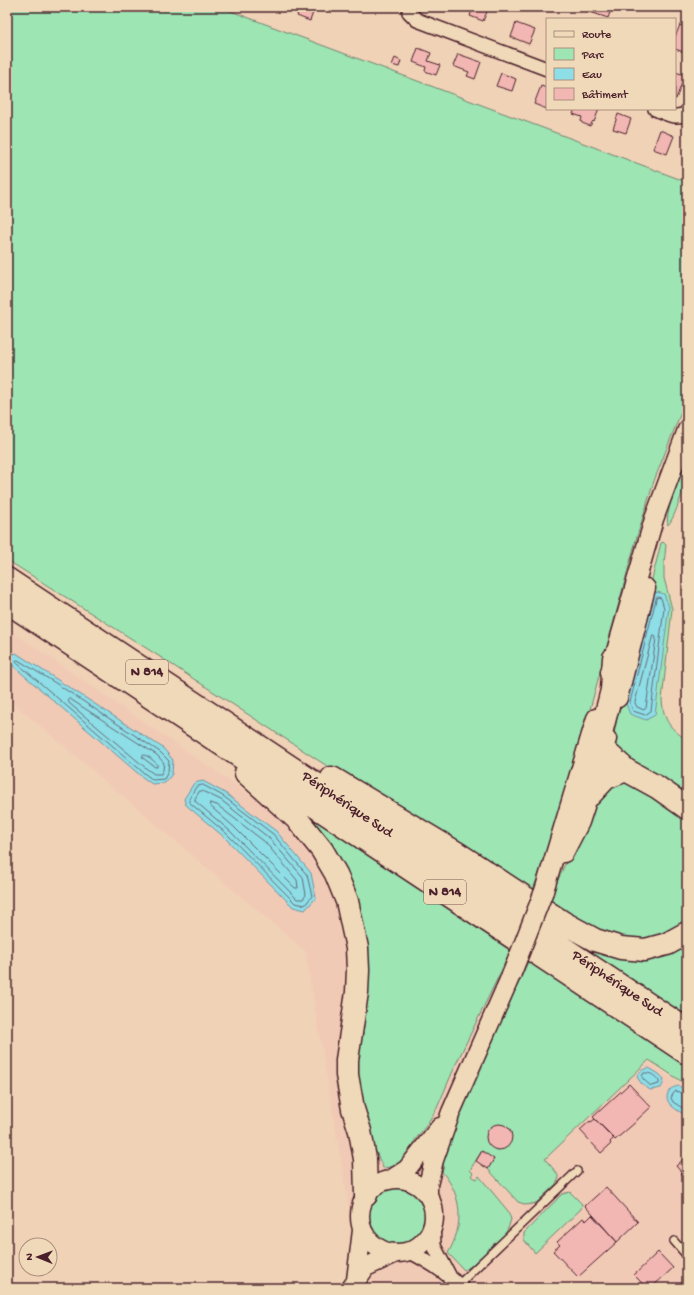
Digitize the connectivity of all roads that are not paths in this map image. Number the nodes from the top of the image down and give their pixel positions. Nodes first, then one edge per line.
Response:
1 (410, 7) edge
2 (546, 69) edge
3 (658, 110) edge
4 (687, 112) edge
5 (684, 436) edge
6 (7, 579) edge
7 (7, 602) edge
8 (614, 658) junction
9 (204, 732) junction
10 (604, 750) junction
11 (287, 765) junction
12 (626, 770) junction
13 (590, 795) junction
14 (687, 808) edge
15 (544, 891) junction
16 (687, 933) edge
17 (687, 1030) edge
18 (687, 1053) edge
19 (451, 1112) junction
20 (577, 1171) dead end
21 (390, 1180) junction
22 (366, 1195) junction
23 (428, 1196) junction
24 (433, 1219) junction
25 (362, 1230) junction
26 (674, 1241) dead end
27 (402, 1252) junction
28 (687, 1256) edge
29 (457, 1283) edge
30 (354, 1284) edge

1 - 2 street
3 - 4 street
5 - 8 main road
5 - 10 main road
6 - 11 highway, Périphérique Sud / N 814
7 - 9 highway, Périphérique Sud / N 814
8 - 10 highway
8 - 15 main road
9 - 18 highway, Périphérique Sud / N 814
9 - 22 highway, N 814
10 - 12 highway
10 - 13 main road
11 - 16 highway, N 814
11 - 17 highway, Périphérique Sud / N 814
12 - 13 highway
12 - 14 highway
13 - 15 main road
15 - 19 main road, bridge
19 - 21 main road
19 - 23 main road
20 - 29 lane
21 - 22 main road
21 - 23 main road
22 - 25 main road
23 - 24 main road
24 - 27 main road
24 - 29 street
25 - 27 main road
25 - 30 main road
26 - 28 lane
27 - 29 street
27 - 30 main road

